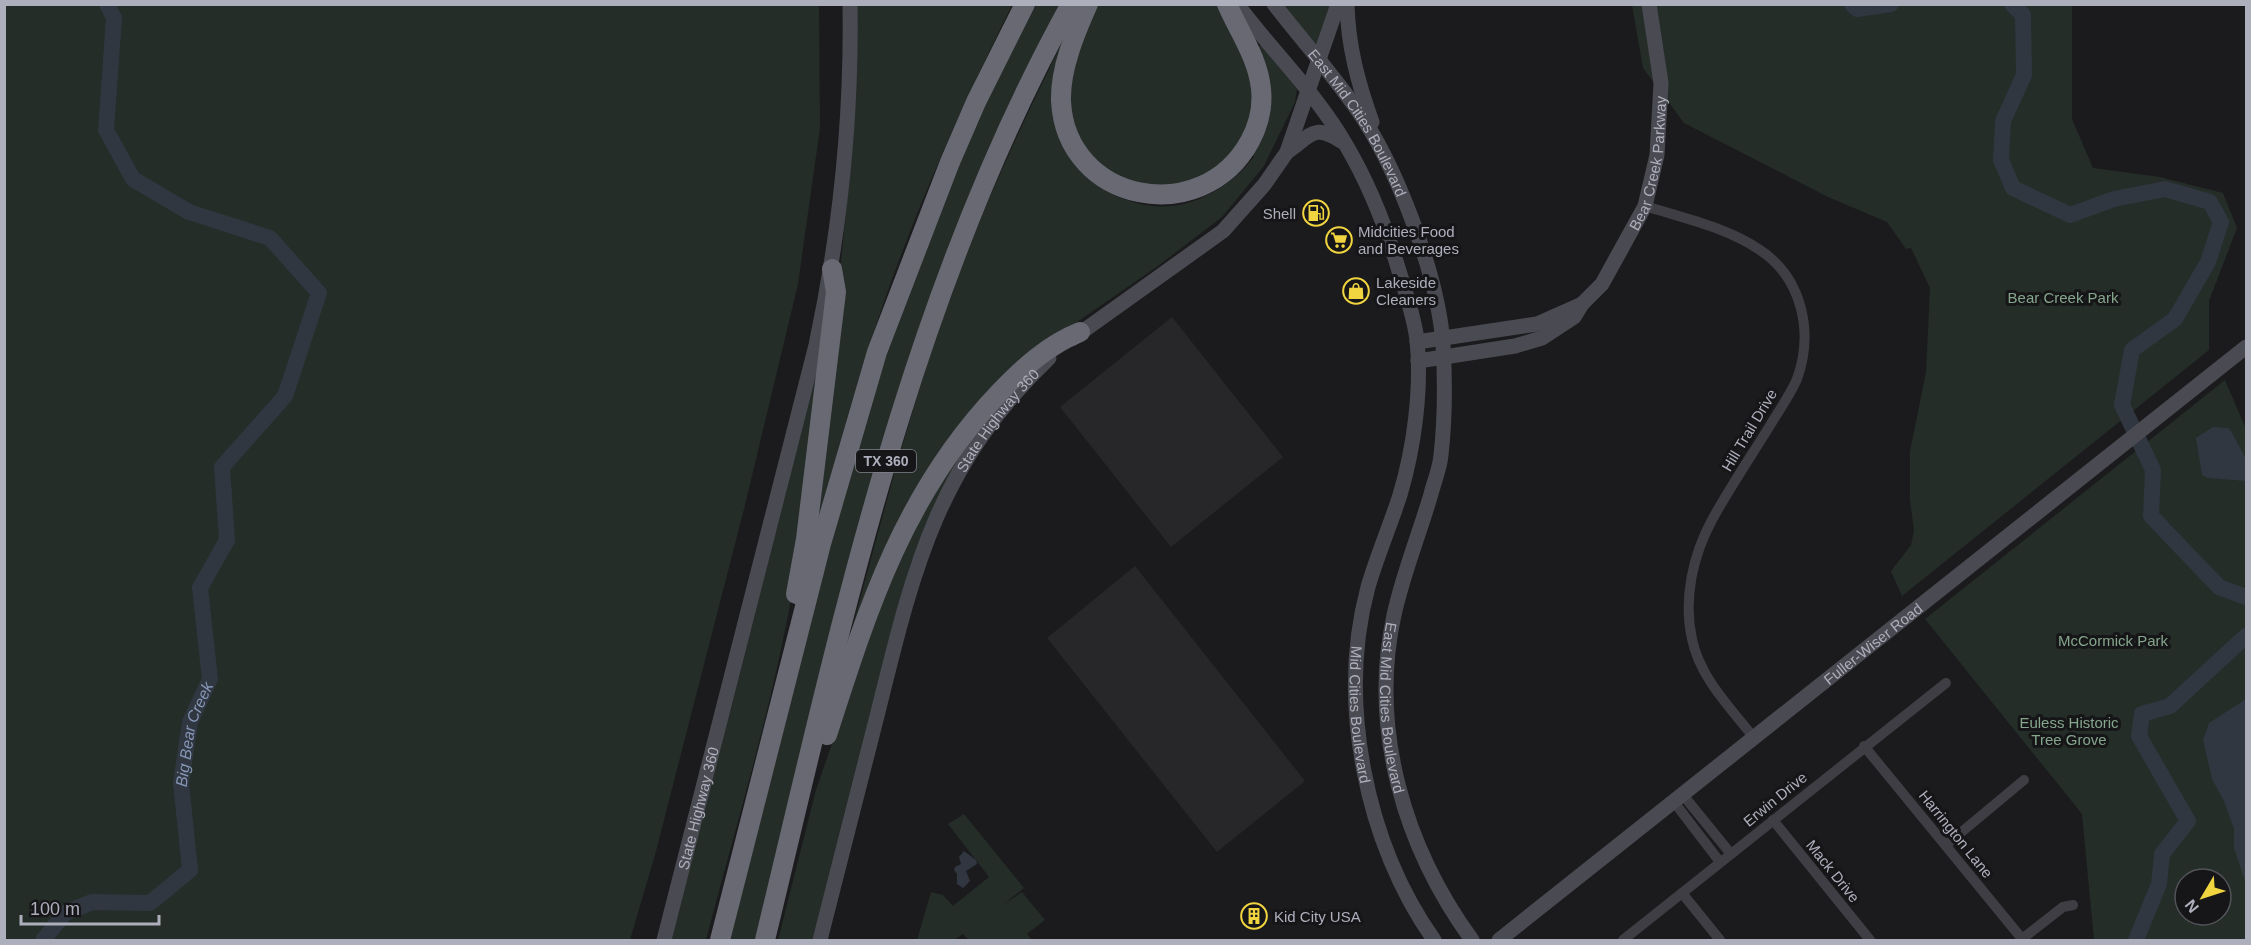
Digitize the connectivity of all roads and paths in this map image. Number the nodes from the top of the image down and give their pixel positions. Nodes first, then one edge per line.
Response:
1 (850, 4) edge
2 (1025, 4) edge
3 (1071, 4) edge
4 (1088, 4) edge
5 (1227, 4) edge
6 (1237, 4) edge
7 (1274, 4) edge
8 (1338, 4) edge
9 (1347, 4) edge
10 (1649, 4) edge
11 (1320, 62) junction
12 (1309, 94) junction
13 (1346, 144) junction
14 (1381, 147) junction
15 (1287, 152) junction
16 (1645, 206) junction
17 (832, 269) junction
18 (1409, 303) joint
19 (1582, 304) junction
20 (1080, 332) junction
21 (1443, 340) junction
22 (1417, 342) junction
23 (2246, 348) edge
24 (1444, 358) junction
25 (1418, 361) junction
26 (1946, 683) dead end
27 (1754, 738) junction
28 (1864, 746) junction
29 (2024, 780) dead end
30 (1678, 798) junction
31 (1773, 820) junction
32 (1946, 845) junction
33 (1731, 854) junction
34 (1720, 862) junction
35 (734, 887) junction
36 (1682, 893) junction
37 (2073, 906) dead end
38 (664, 940) edge
39 (720, 940) edge
40 (765, 940) edge
41 (771, 940) edge
42 (820, 940) edge
43 (1434, 940) edge
44 (1472, 940) edge
45 (1499, 940) edge
46 (1623, 940) edge
47 (1720, 940) edge
48 (1870, 940) edge
49 (2023, 940) edge

1 - 17 main road, State Highway 360
2 - 35 highway, TX 360
3 - 40 highway, TX 360
4 - 5 highway
6 - 12 main road, East Mid Cities Boulevard
7 - 11 main road, East Mid Cities Boulevard
8 - 11 main road, State Highway 360
9 - 14 main road
10 - 16 main road, Bear Creek Parkway
11 - 12 main road, State Highway 360
11 - 14 main road, East Mid Cities Boulevard
12 - 13 main road, East Mid Cities Boulevard
12 - 15 main road, State Highway 360
13 - 15 main road
13 - 18 main road, East Mid Cities Boulevard
14 - 21 main road, East Mid Cities Boulevard
15 - 20 main road, State Highway 360
16 - 19 main road, Bear Creek Parkway
16 - 27 street, Hill Trail Drive
17 - 35 highway
17 - 38 main road, State Highway 360
18 - 22 main road, Mid Cities Boulevard
19 - 21 main road, Bear Creek Parkway
19 - 24 main road, Bear Creek Parkway
20 - 41 highway
20 - 42 main road, State Highway 360
21 - 22 main road, Bear Creek Parkway
21 - 24 main road, East Mid Cities Boulevard
22 - 25 main road, Mid Cities Boulevard
23 - 27 main road, Fuller-Wiser Road
24 - 25 main road, Bear Creek Parkway
24 - 44 main road, East Mid Cities Boulevard
25 - 43 main road, Mid Cities Boulevard
26 - 28 street, Erwin Drive
27 - 30 main road, Fuller-Wiser Road
28 - 31 street, Erwin Drive
28 - 32 street, Harrington Lane
29 - 32 street
30 - 33 street
30 - 34 street
30 - 45 main road, Fuller-Wiser Road
31 - 33 street, Erwin Drive
31 - 48 street, Mack Drive
32 - 49 street, Harrington Lane
33 - 34 street, Erwin Drive
34 - 36 street, Erwin Drive
35 - 39 highway, TX 360
36 - 46 street, Erwin Drive
36 - 47 street
37 - 49 street

